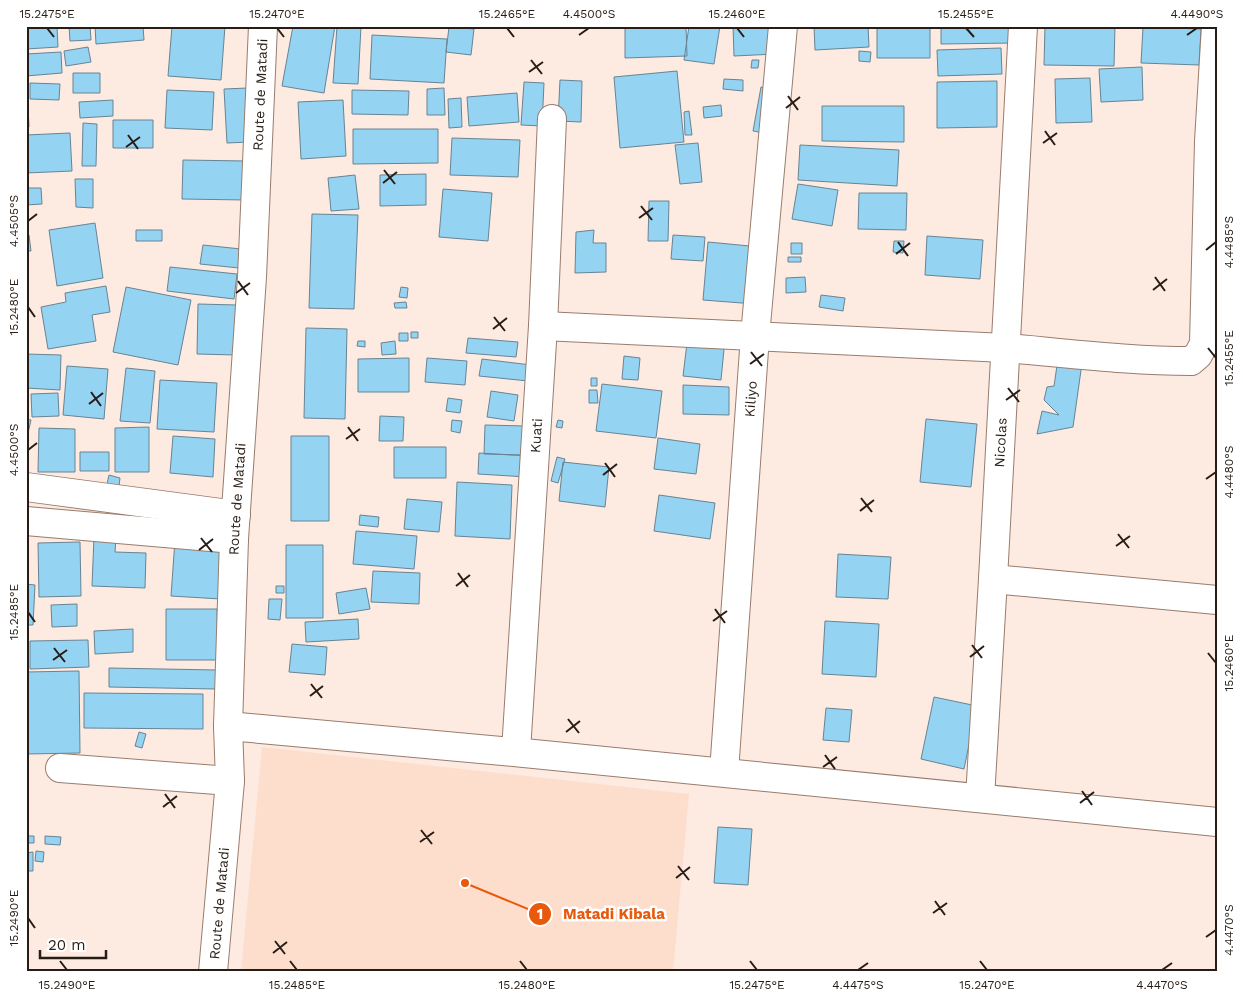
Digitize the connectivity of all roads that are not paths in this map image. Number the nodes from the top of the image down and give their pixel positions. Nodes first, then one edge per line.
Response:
1 (263, 26) edge
2 (783, 26) edge
3 (1023, 26) edge
4 (1216, 26) edge
5 (552, 119) dead end
6 (543, 326) junction
7 (754, 336) junction
8 (1005, 348) junction
9 (26, 487) edge
10 (26, 520) edge
11 (235, 527) junction
12 (993, 580) junction
13 (1217, 600) edge
14 (228, 726) junction
15 (516, 751) junction
16 (60, 768) dead end
17 (724, 772) junction
18 (230, 781) junction
19 (980, 798) junction
20 (1217, 822) edge
21 (213, 972) edge

1 - 11 main road, Route de Matadi
2 - 7 main road, Kiliyo
3 - 8 main road, Nicolas
4 - 8 main road
5 - 6 main road, Kuati
6 - 7 main road
6 - 15 main road, Kuati
7 - 8 main road
7 - 17 main road, Kiliyo
8 - 12 main road, Nicolas
9 - 11 main road
10 - 11 main road
11 - 14 main road, Route de Matadi
12 - 13 main road
12 - 19 main road, Nicolas
14 - 15 main road
14 - 18 main road, Route de Matadi
15 - 17 main road
16 - 18 main road
17 - 19 main road
18 - 21 main road, Route de Matadi
19 - 20 main road

